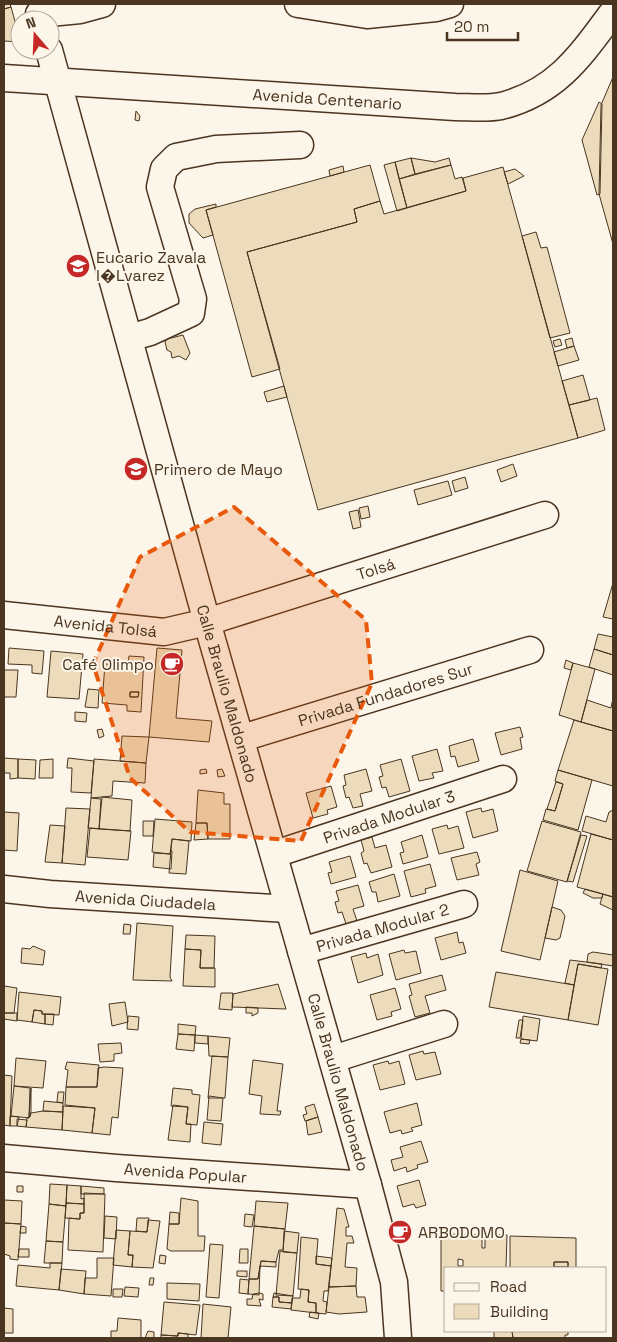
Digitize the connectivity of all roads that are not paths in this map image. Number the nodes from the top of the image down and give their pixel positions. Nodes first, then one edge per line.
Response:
1 (102, 4) edge
2 (298, 4) edge
3 (450, 4) edge
4 (60, 11) edge
5 (613, 12) edge
6 (52, 60) edge
7 (4, 78) edge
8 (59, 82) junction
9 (300, 145) dead end
10 (129, 338) junction
11 (545, 515) dead end
12 (4, 615) edge
13 (207, 622) junction
14 (530, 650) dead end
15 (242, 738) junction
16 (503, 780) dead end
17 (275, 854) junction
18 (4, 889) edge
19 (464, 904) dead end
20 (288, 909) junction
21 (301, 951) junction
22 (444, 1024) dead end
23 (333, 1059) junction
24 (4, 1158) edge
25 (368, 1184) junction
26 (398, 1338) edge

1 - 4 street
2 - 3 street
5 - 8 street, Avenida Centenario
6 - 8 street, Calle Braulio Maldonado
7 - 8 street, Avenida Centenario
8 - 10 street, Calle Braulio Maldonado
9 - 10 street
10 - 13 street, Calle Braulio Maldonado
11 - 13 street, Tolsá
12 - 13 street, Avenida Tolsá
13 - 15 street, Calle Braulio Maldonado
14 - 15 street, Privada Fundadores Sur
15 - 17 street, Calle Braulio Maldonado
16 - 17 street, Privada Modular 3
17 - 20 street, Calle Braulio Maldonado
18 - 20 street, Avenida Ciudadela
19 - 21 street, Privada Modular 2
20 - 21 street, Calle Braulio Maldonado
21 - 23 street, Calle Braulio Maldonado
22 - 23 street
23 - 25 street, Calle Braulio Maldonado
24 - 25 street, Avenida Popular
25 - 26 street, Calle Braulio Maldonado

